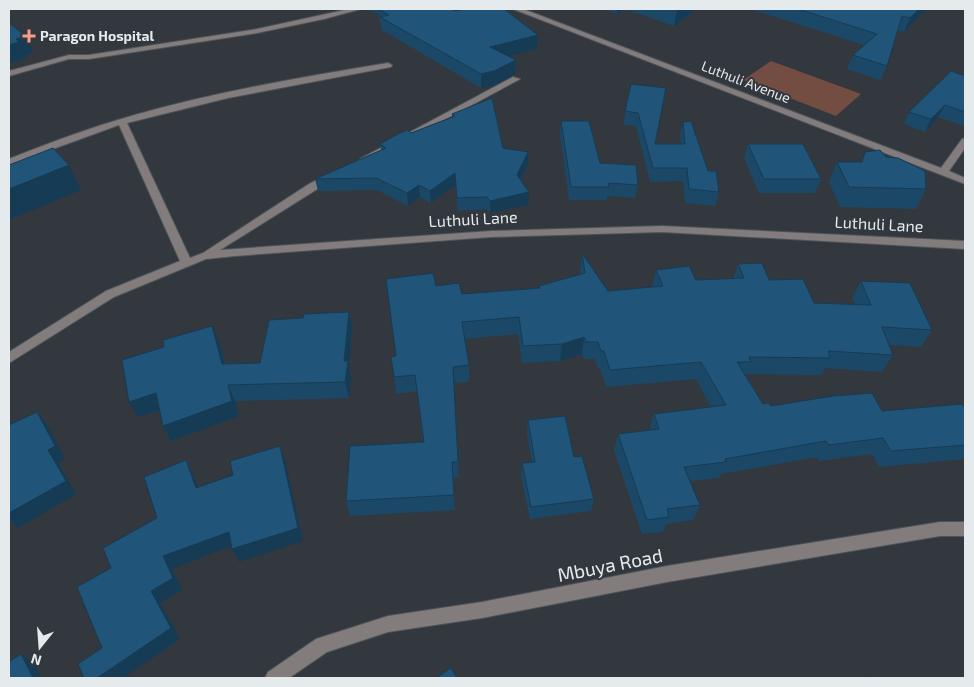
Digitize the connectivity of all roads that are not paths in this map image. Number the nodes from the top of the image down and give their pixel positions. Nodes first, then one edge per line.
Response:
1 (357, 9) edge
2 (517, 9) edge
3 (388, 65) dead end
4 (9, 74) edge
5 (516, 79) dead end
6 (122, 122) junction
7 (965, 142) edge
8 (9, 162) edge
9 (355, 164) edge
10 (338, 172) edge
11 (943, 173) junction
12 (965, 181) edge
13 (965, 245) edge
14 (204, 256) junction
15 (186, 262) junction
16 (9, 358) edge
17 (965, 529) edge
18 (274, 678) edge

1 - 4 street
2 - 11 street, Luthuli Avenue
3 - 6 street
5 - 9 street
6 - 8 street
6 - 15 street
7 - 11 street
10 - 14 street
11 - 12 street, Luthuli Avenue
13 - 14 street, Luthuli Lane
14 - 15 street, Luthuli Lane
15 - 16 street, Luthuli Lane
17 - 18 street, Mbuya Road

